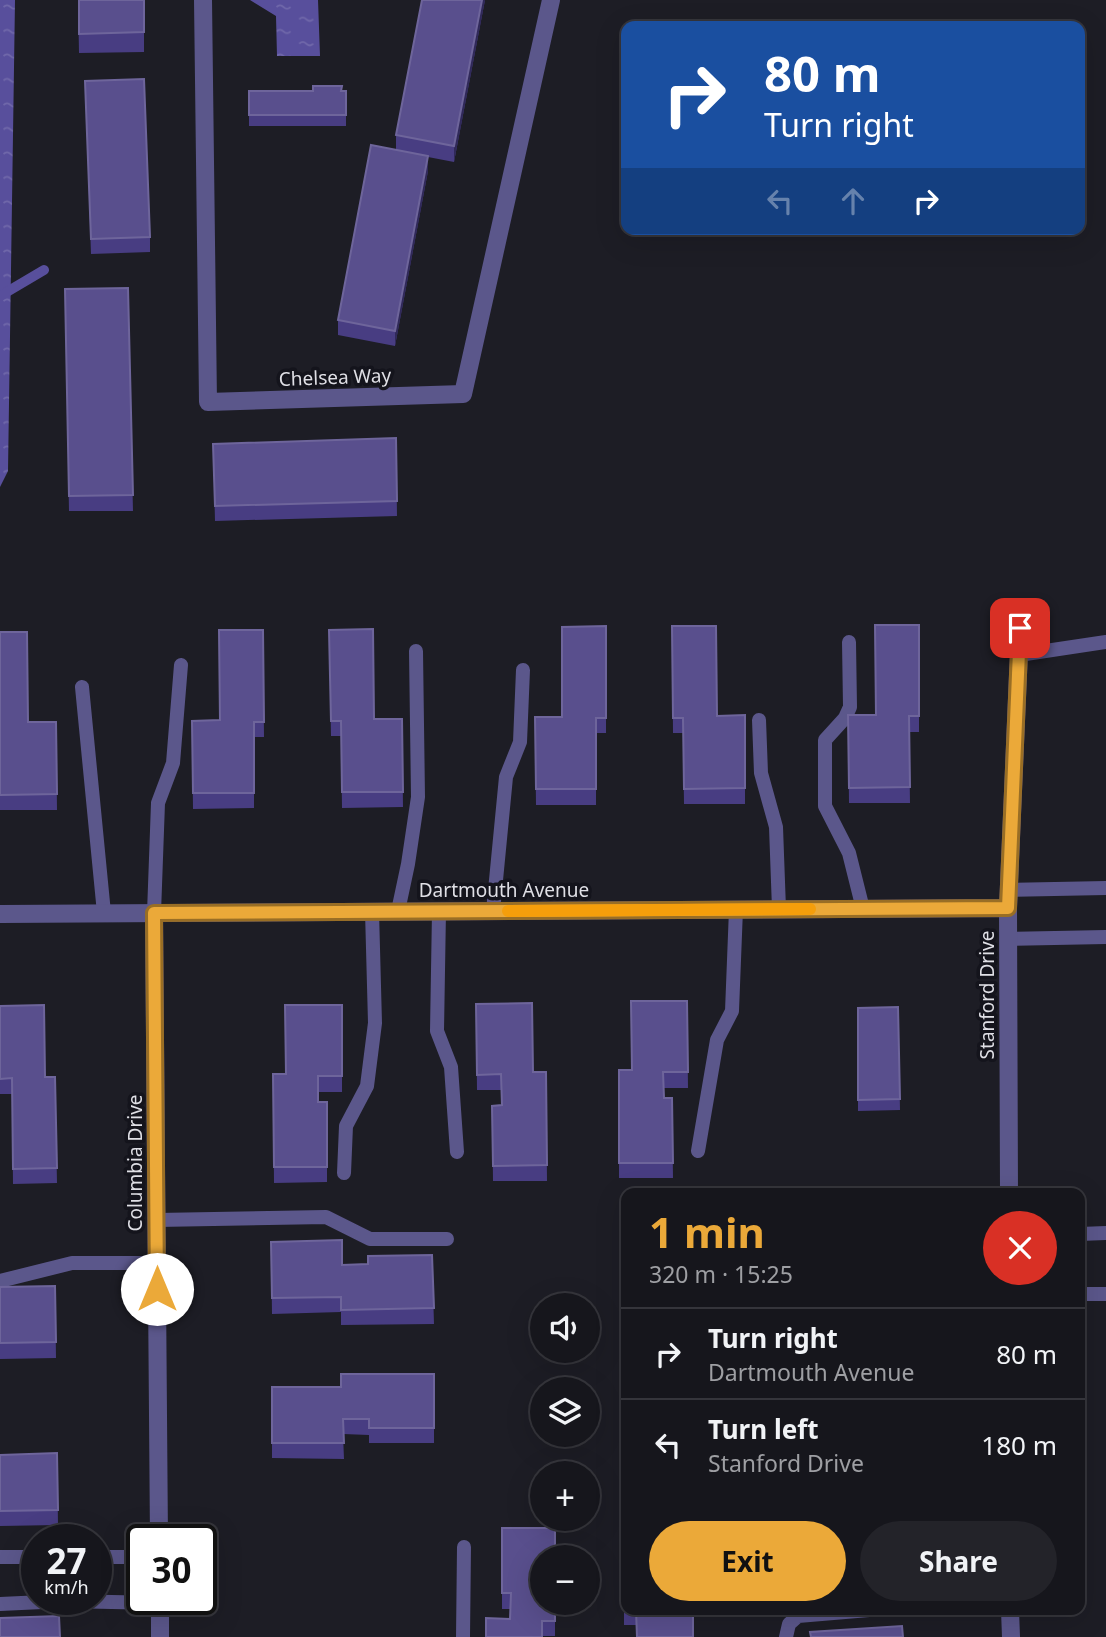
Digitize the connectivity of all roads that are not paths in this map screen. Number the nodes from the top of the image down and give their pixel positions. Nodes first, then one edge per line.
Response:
1 (203, 0) edge
2 (551, 0) edge
3 (1020, 628) dead end
4 (849, 642) dead end
5 (1106, 642) edge
6 (416, 651) dead end
7 (1019, 655) junction
8 (181, 665) dead end
9 (523, 670) dead end
10 (82, 687) dead end
11 (758, 720) dead end
12 (1106, 888) edge
13 (1009, 890) junction
14 (1008, 908) junction
15 (736, 909) junction
16 (779, 909) junction
17 (863, 909) junction
18 (372, 911) junction
19 (398, 911) junction
20 (439, 911) junction
21 (493, 911) junction
22 (104, 913) junction
23 (154, 913) junction
24 (0, 914) edge
25 (1106, 937) edge
26 (1008, 939) junction
27 (698, 1151) dead end
28 (457, 1152) dead end
29 (344, 1173) dead end
30 (1009, 1188) edge
31 (157, 1220) junction
32 (1106, 1233) edge
33 (1085, 1234) edge
34 (447, 1240) dead end
35 (157, 1263) junction
36 (0, 1281) edge
37 (1085, 1294) edge
38 (1106, 1294) edge
39 (159, 1524) edge
40 (464, 1547) dead end
41 (0, 1557) edge
42 (21, 1557) edge
43 (126, 1601) edge
44 (0, 1604) edge
45 (160, 1615) edge
46 (810, 1615) edge
47 (1010, 1615) edge
48 (160, 1637) edge
49 (463, 1637) edge
50 (786, 1637) edge
51 (1011, 1637) edge

1 - 2 street, Chelsea Way
3 - 7 street, Stanford Drive
4 - 17 lane
5 - 7 lane
6 - 19 lane
7 - 13 street, Stanford Drive
8 - 23 lane
9 - 21 lane
10 - 22 lane
11 - 16 lane
12 - 13 lane
13 - 14 street, Stanford Drive
14 - 17 street, Dartmouth Avenue
14 - 26 street, Stanford Drive
15 - 16 street, Dartmouth Avenue
15 - 21 street, Dartmouth Avenue
15 - 27 lane
16 - 17 street, Dartmouth Avenue
18 - 19 street, Dartmouth Avenue
18 - 23 street, Dartmouth Avenue
18 - 29 lane
19 - 20 street, Dartmouth Avenue
20 - 21 street, Dartmouth Avenue
20 - 28 lane
22 - 23 street, Dartmouth Avenue
22 - 24 street, Dartmouth Avenue
23 - 31 street, Columbia Drive
25 - 26 lane
26 - 30 street, Stanford Drive
31 - 34 lane
31 - 35 street, Columbia Drive
32 - 33 lane
35 - 36 lane
35 - 39 street, Columbia Drive
37 - 38 lane
40 - 49 lane
41 - 42 lane
43 - 44 lane
45 - 48 street
46 - 50 lane
47 - 51 street

